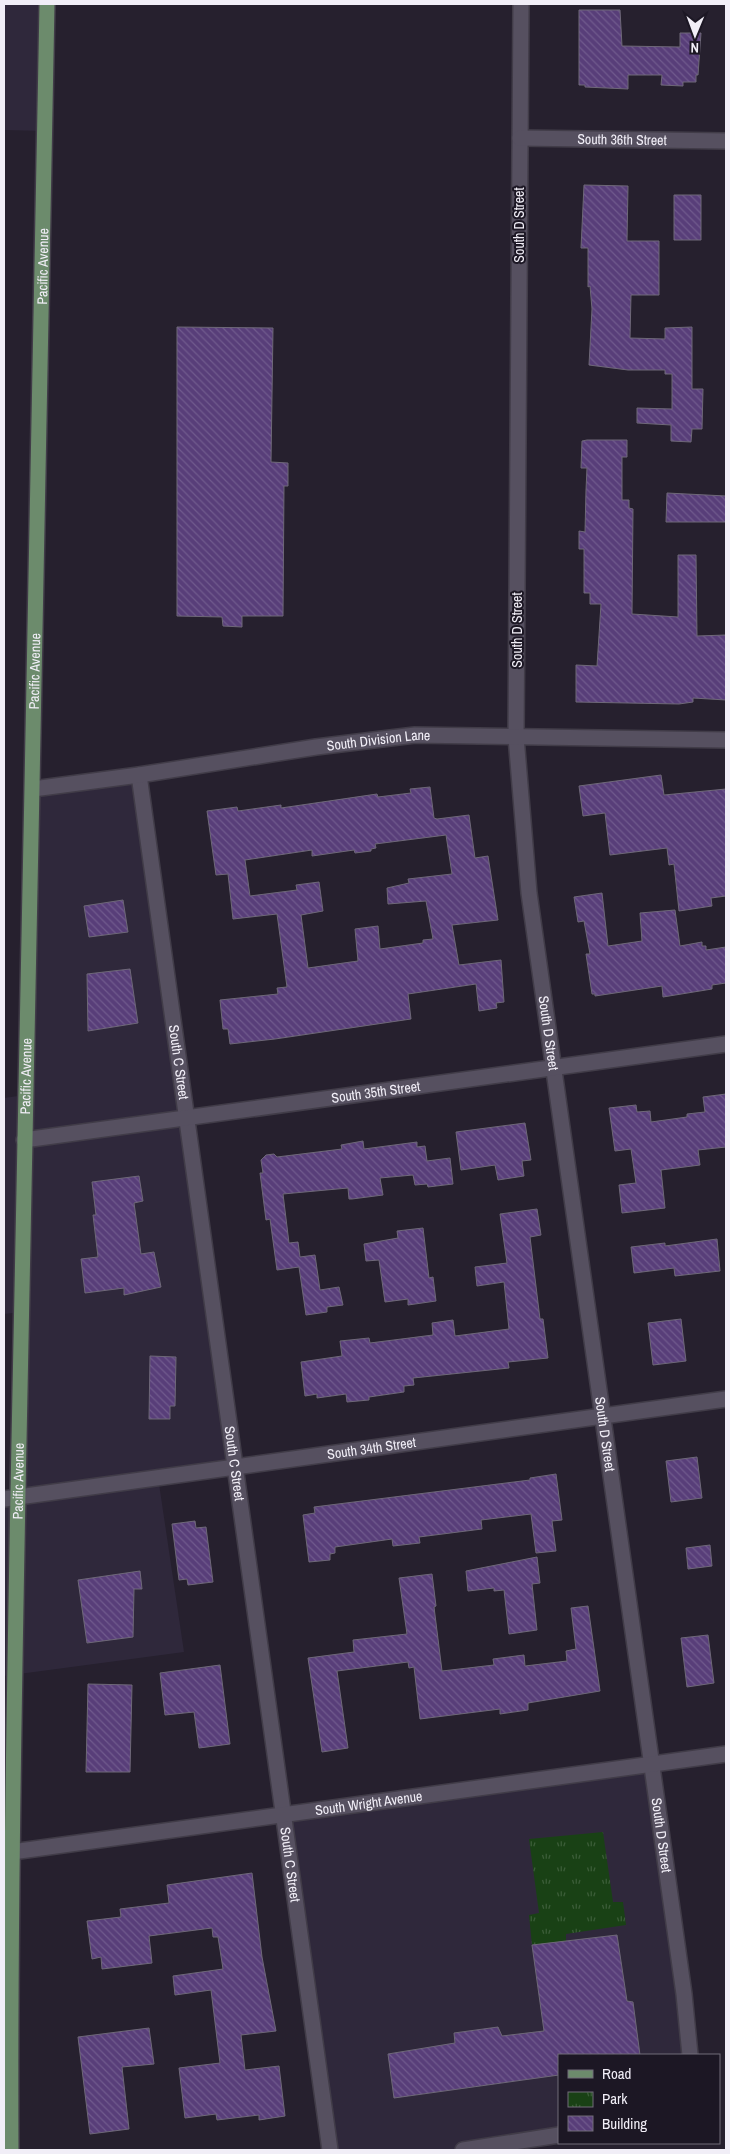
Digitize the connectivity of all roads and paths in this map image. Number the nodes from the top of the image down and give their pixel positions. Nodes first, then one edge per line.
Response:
1 (47, 4) edge
2 (521, 4) edge
3 (520, 138) junction
4 (726, 141) edge
5 (516, 738) junction
6 (726, 740) edge
7 (139, 775) junction
8 (33, 789) junction
9 (726, 1044) edge
10 (553, 1068) junction
11 (187, 1117) junction
12 (24, 1140) junction
13 (726, 1399) edge
14 (601, 1416) junction
15 (235, 1467) junction
16 (11, 1498) edge
17 (726, 1754) edge
18 (650, 1765) junction
19 (282, 1814) junction
20 (12, 1852) junction
21 (690, 2054) edge
22 (558, 2135) edge
23 (11, 2150) edge
24 (330, 2150) edge
25 (463, 2150) edge

1 - 8 main road, Pacific Avenue
2 - 3 street, South D Street
3 - 4 street, South 36th Street
3 - 5 street, South D Street
5 - 6 street, South Division Lane
5 - 7 street, South Division Lane
5 - 10 street, South D Street
7 - 8 street, South Division Lane
7 - 11 street, South C Street
8 - 12 main road, Pacific Avenue
9 - 10 street, South 35th Street
10 - 11 street, South 35th Street
10 - 14 street, South D Street
11 - 12 street, South 35th Street
11 - 15 street, South C Street
12 - 16 main road, Pacific Avenue
13 - 14 street, South 34th Street
14 - 15 street, South 34th Street
14 - 18 street, South D Street
15 - 16 street, South 34th Street
15 - 19 street, South C Street
16 - 20 main road, Pacific Avenue
17 - 18 street, South Wright Avenue
18 - 19 street, South Wright Avenue
18 - 21 street, South D Street
19 - 20 street, South Wright Avenue
19 - 24 street, South C Street
20 - 23 main road, Pacific Avenue
22 - 25 street

